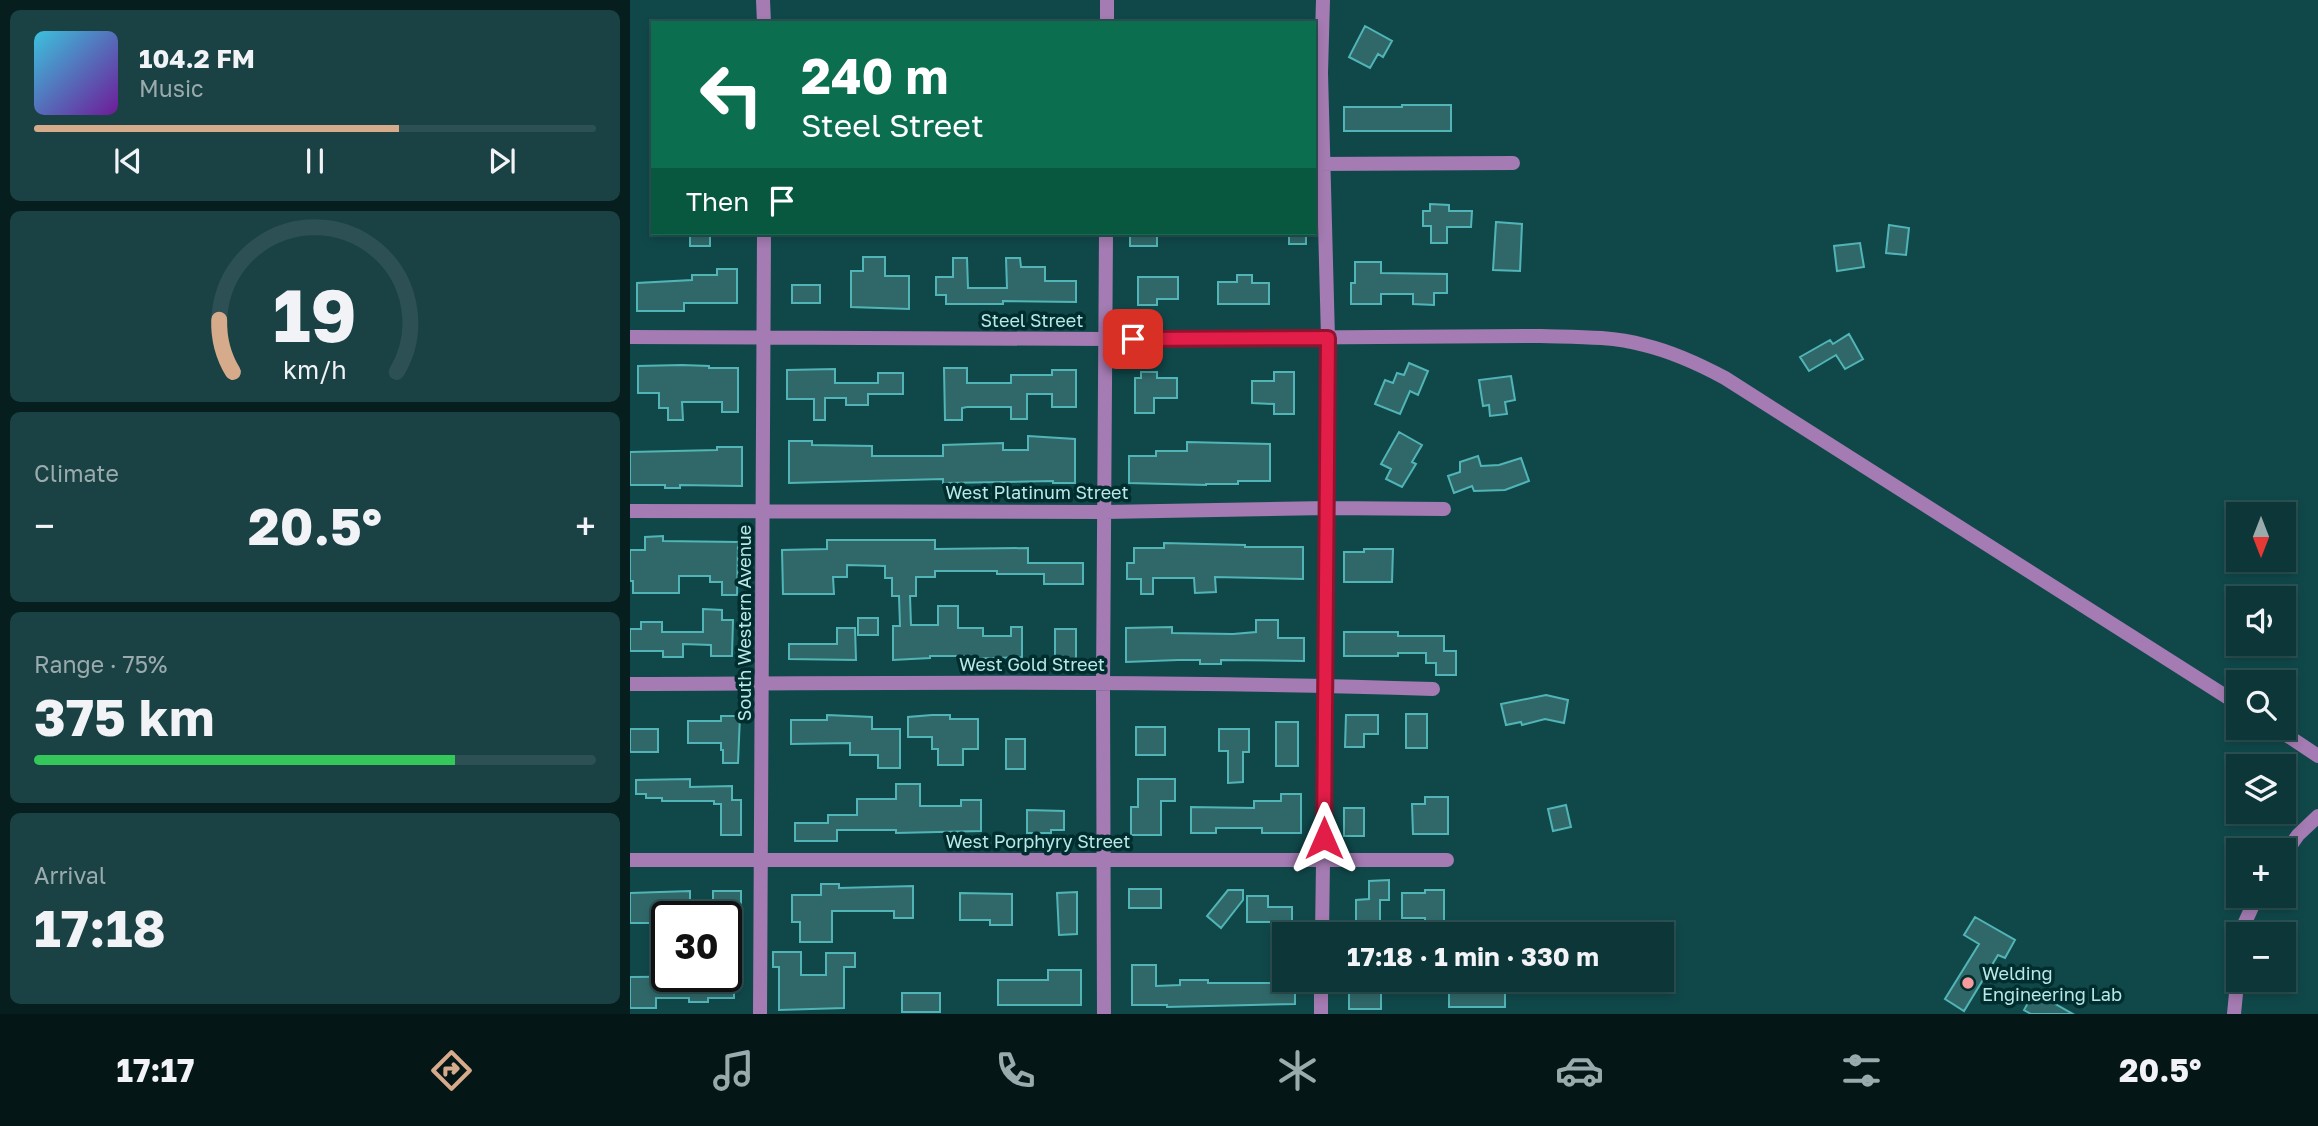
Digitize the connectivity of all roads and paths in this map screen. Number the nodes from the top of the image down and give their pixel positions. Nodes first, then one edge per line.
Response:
1 (764, 0) edge
2 (1107, 0) edge
3 (1322, 0) edge
4 (764, 21) edge
5 (1107, 21) edge
6 (1318, 73) edge
7 (1513, 163) dead end
8 (1319, 164) edge
9 (764, 235) edge
10 (1107, 235) edge
11 (630, 337) edge
12 (764, 338) junction
13 (1328, 338) junction
14 (1106, 339) junction
15 (1328, 508) junction
16 (1444, 509) dead end
17 (763, 511) junction
18 (630, 512) edge
19 (1105, 512) junction
20 (630, 684) edge
21 (762, 684) junction
22 (1103, 684) junction
23 (1325, 685) junction
24 (1433, 689) dead end
25 (2226, 696) edge
26 (2294, 740) edge
27 (2318, 756) edge
28 (2318, 816) edge
29 (2296, 838) edge
30 (1324, 859) junction
31 (630, 860) edge
32 (1104, 860) junction
33 (1447, 860) dead end
34 (762, 861) junction
35 (1322, 922) edge
36 (1321, 992) edge
37 (2236, 992) edge
38 (760, 1014) edge
39 (1104, 1014) edge
40 (1321, 1014) edge
41 (2234, 1014) edge

1 - 4 street
2 - 5 street
3 - 6 street
6 - 8 street
7 - 8 street
8 - 13 street
9 - 12 street, South Western Avenue
10 - 14 street
11 - 12 street, Steel Street
12 - 14 street, Steel Street
12 - 17 street, South Western Avenue
13 - 14 street, Steel Street
13 - 15 street
13 - 25 street, Steel Street
14 - 19 street
15 - 16 street, West Platinum Street
15 - 19 street, West Platinum Street
15 - 23 street
17 - 18 street, West Platinum Street
17 - 19 street, West Platinum Street
17 - 21 street, South Western Avenue
19 - 22 street
20 - 21 street, West Gold Street
21 - 22 street, West Gold Street
21 - 34 street, South Western Avenue
22 - 23 street, West Gold Street
22 - 32 street
23 - 24 street, West Gold Street
23 - 30 street
26 - 27 street
28 - 29 street
30 - 32 street, West Porphyry Street
30 - 33 street, West Porphyry Street
30 - 35 street
31 - 34 street, West Porphyry Street
32 - 34 street, West Porphyry Street
32 - 39 street
34 - 38 street, South Western Avenue
36 - 40 street
37 - 41 street

